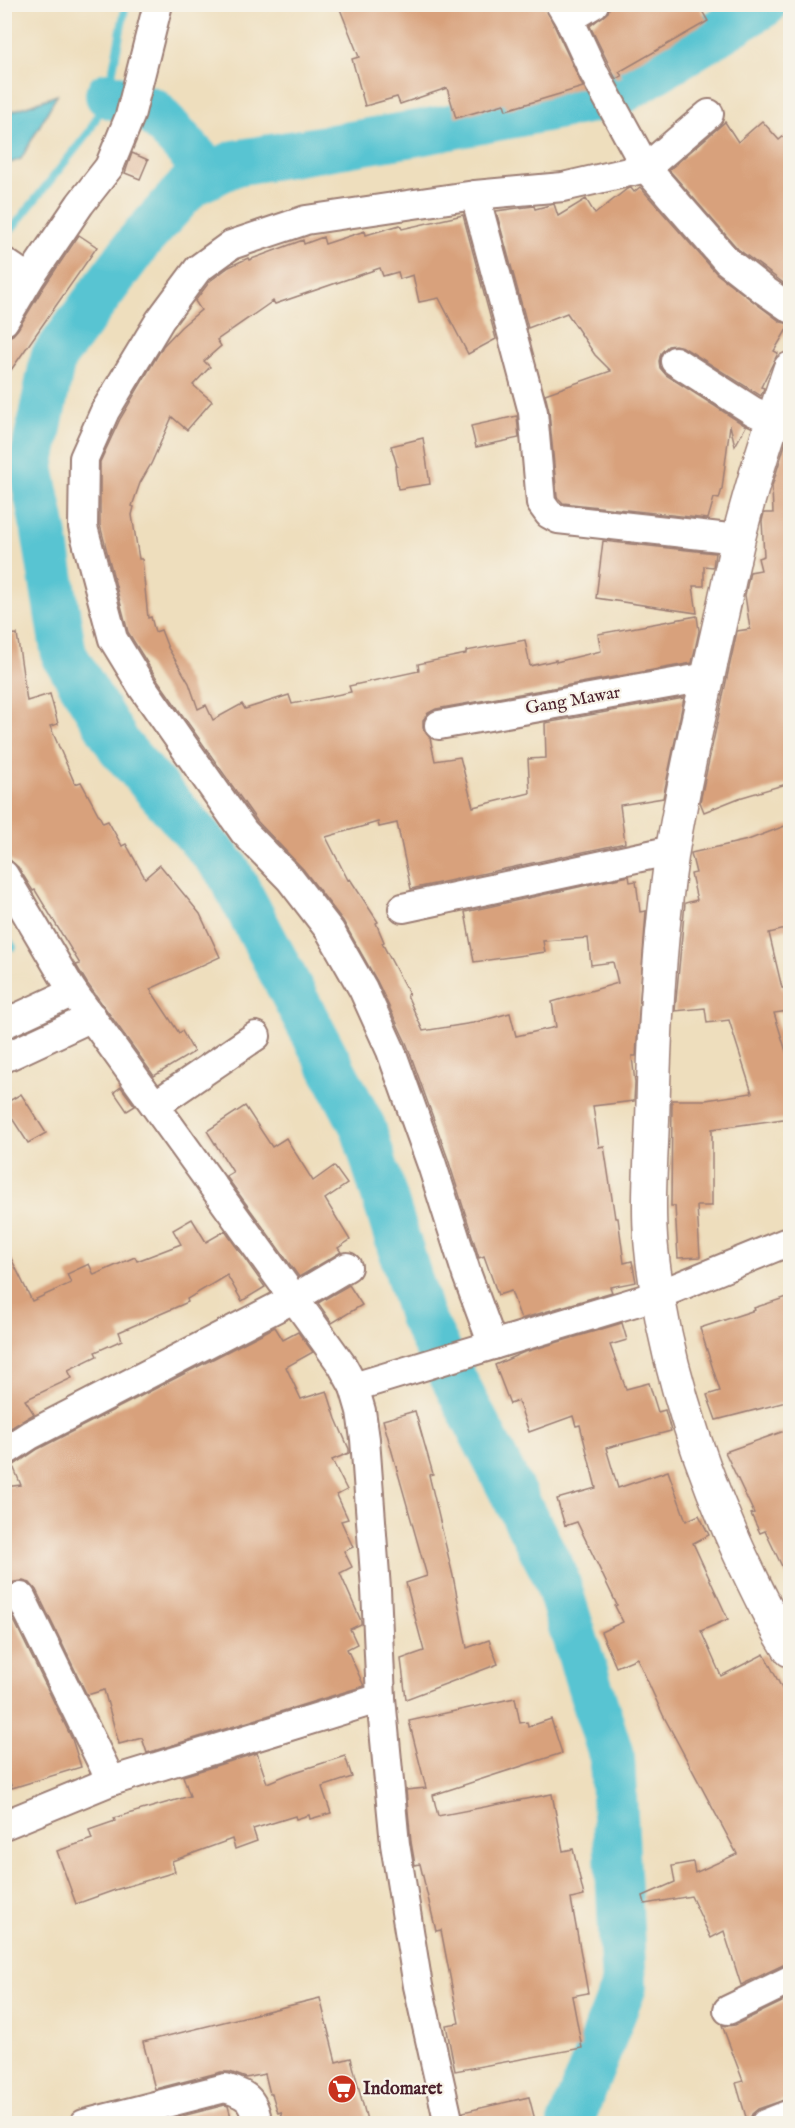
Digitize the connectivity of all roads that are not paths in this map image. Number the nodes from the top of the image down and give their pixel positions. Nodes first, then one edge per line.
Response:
1 (158, 4) edge
2 (594, 4) edge
3 (564, 12) edge
4 (710, 114) dead end
5 (640, 159) junction
6 (475, 195) junction
7 (14, 269) edge
8 (790, 308) edge
9 (4, 321) edge
10 (675, 361) dead end
11 (790, 369) edge
12 (772, 420) junction
13 (738, 539) junction
14 (707, 677) junction
15 (439, 725) dead end
16 (673, 850) junction
17 (4, 875) edge
18 (403, 908) dead end
19 (73, 992) junction
20 (92, 1017) junction
21 (4, 1024) edge
22 (256, 1036) dead end
23 (4, 1058) edge
24 (155, 1105) junction
25 (790, 1240) edge
26 (347, 1267) dead end
27 (658, 1295) junction
28 (293, 1299) junction
29 (484, 1348) junction
30 (354, 1388) junction
31 (4, 1452) edge
32 (21, 1597) dead end
33 (790, 1650) edge
34 (381, 1698) junction
35 (111, 1781) junction
36 (7, 1817) edge
37 (790, 1980) edge
38 (728, 2010) dead end
39 (790, 2114) edge
40 (84, 2124) edge
41 (258, 2124) edge
42 (449, 2124) edge
43 (765, 2124) edge

1 - 7 street
2 - 3 street
3 - 5 street
4 - 5 street
5 - 6 street
5 - 8 street
6 - 13 street
6 - 29 street
7 - 9 street
10 - 12 street
11 - 12 street
12 - 13 street
13 - 14 street
14 - 15 street, Gang Mawar
14 - 16 street
16 - 18 street
16 - 27 street
17 - 19 street
19 - 20 street
19 - 21 street
20 - 23 street
20 - 24 street
22 - 24 street
24 - 28 street
25 - 27 street
26 - 28 street
27 - 29 street
27 - 33 street
28 - 30 street
28 - 31 street
29 - 30 street
30 - 34 street
32 - 35 street
34 - 35 street
34 - 42 street
35 - 36 street
37 - 38 street
39 - 43 street
40 - 41 street

